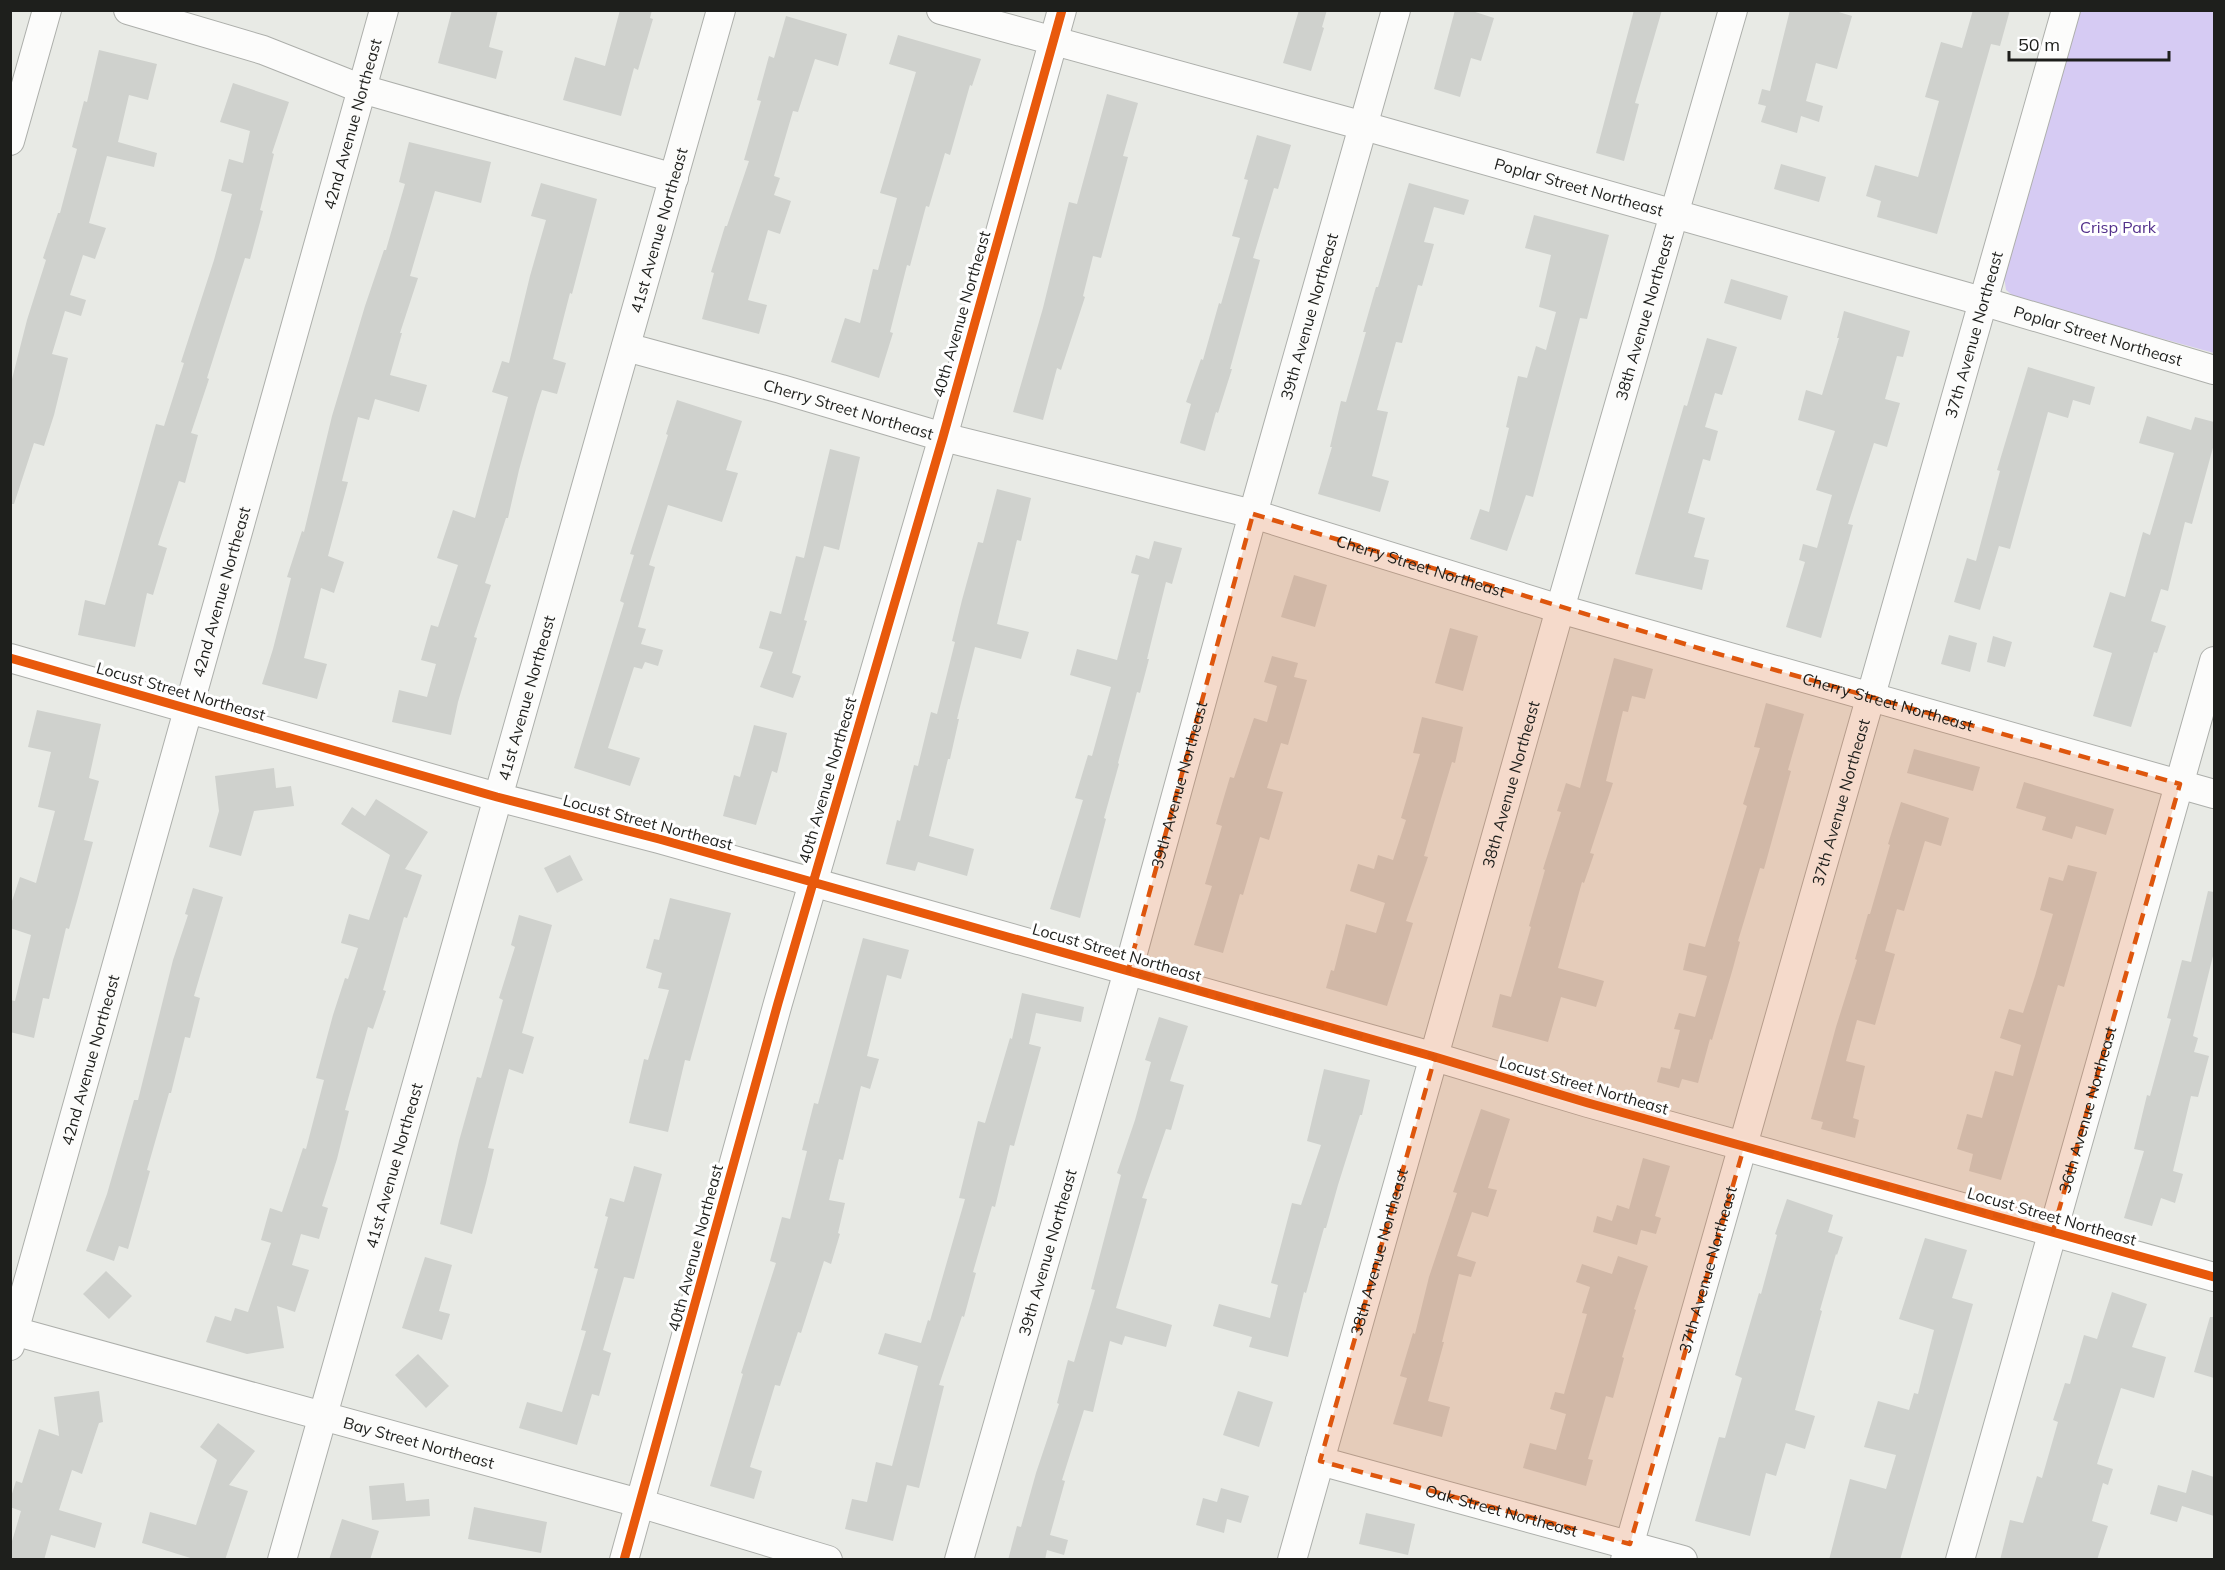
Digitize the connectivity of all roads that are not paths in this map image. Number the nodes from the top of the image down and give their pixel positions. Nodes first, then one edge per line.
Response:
1 (47, 10) edge
2 (128, 10) edge
3 (384, 10) edge
4 (721, 10) edge
5 (941, 10) edge
6 (1062, 10) edge
7 (1396, 10) edge
8 (1733, 10) edge
9 (2066, 10) edge
10 (1053, 42) junction
11 (362, 89) junction
12 (1364, 126) junction
13 (10, 141) edge
14 (674, 178) junction
15 (1675, 215) junction
16 (1984, 302) junction
17 (626, 347) junction
18 (2214, 370) edge
19 (943, 437) junction
20 (1253, 514) junction
21 (1560, 609) junction
22 (10, 658) edge
23 (2214, 661) edge
24 (1869, 698) junction
25 (188, 709) junction
26 (2180, 784) junction
27 (2214, 794) edge
28 (497, 797) junction
29 (813, 882) junction
30 (1128, 971) junction
31 (1435, 1057) junction
32 (1744, 1147) junction
33 (2053, 1232) junction
34 (2214, 1277) edge
35 (12, 1336) edge
36 (322, 1417) junction
37 (1320, 1461) junction
38 (639, 1503) junction
39 (1628, 1552) edge
40 (282, 1560) edge
41 (624, 1560) edge
42 (828, 1560) edge
43 (959, 1560) edge
44 (1293, 1560) edge
45 (1683, 1560) edge
46 (1960, 1560) edge

1 - 13 street
2 - 11 street
3 - 11 street, 42nd Avenue Northeast
4 - 14 street, 41st Avenue Northeast
5 - 10 street, Poplar Street Northeast
6 - 10 street, 40th Avenue Northeast
7 - 12 street, 39th Avenue Northeast
8 - 15 street, 38th Avenue Northeast
9 - 16 street, 37th Avenue Northeast
10 - 12 street, Poplar Street Northeast
10 - 19 street, 40th Avenue Northeast
11 - 14 street
11 - 25 street, 42nd Avenue Northeast
12 - 15 street, Poplar Street Northeast
12 - 20 street, 39th Avenue Northeast
14 - 17 street, 41st Avenue Northeast
15 - 16 street, Poplar Street Northeast
15 - 21 street, 38th Avenue Northeast
16 - 18 street, Poplar Street Northeast
16 - 24 street, 37th Avenue Northeast
17 - 19 street, Cherry Street Northeast
17 - 28 street, 41st Avenue Northeast
19 - 20 street, Cherry Street Northeast
19 - 29 street, 40th Avenue Northeast
20 - 21 street, Cherry Street Northeast
20 - 30 street, 39th Avenue Northeast
21 - 24 street, Cherry Street Northeast
21 - 31 street, 38th Avenue Northeast
22 - 25 street, Locust Street Northeast
23 - 26 street, 36th Avenue Northeast
24 - 26 street, Cherry Street Northeast
24 - 32 street, 37th Avenue Northeast
25 - 28 street, Locust Street Northeast
25 - 35 street, 42nd Avenue Northeast
26 - 27 street, Cherry Street Northeast
26 - 33 street, 36th Avenue Northeast
28 - 29 street, Locust Street Northeast
28 - 36 street, 41st Avenue Northeast
29 - 30 street, Locust Street Northeast
29 - 38 street, 40th Avenue Northeast
30 - 31 street, Locust Street Northeast
30 - 43 street, 39th Avenue Northeast
31 - 32 street, Locust Street Northeast
31 - 37 street, 38th Avenue Northeast
32 - 33 street, Locust Street Northeast
32 - 39 street, 37th Avenue Northeast
33 - 34 street, Locust Street Northeast
33 - 46 street, 36th Avenue Northeast
35 - 36 street, Bay Street Northeast
36 - 38 street, Bay Street Northeast
36 - 40 street, 41st Avenue Northeast
37 - 39 street, Oak Street Northeast
37 - 44 street, 38th Avenue Northeast
38 - 41 street, 40th Avenue Northeast
38 - 42 street, Bay Street Northeast
39 - 45 street, Oak Street Northeast

